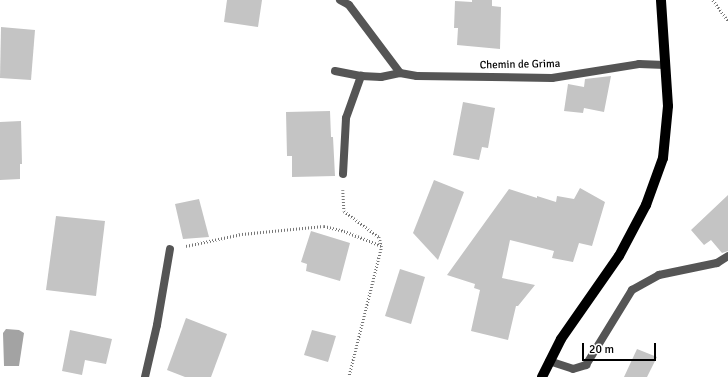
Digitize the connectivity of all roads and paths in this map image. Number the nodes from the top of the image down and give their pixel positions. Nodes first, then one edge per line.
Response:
1 (340, 0) edge
2 (661, 0) edge
3 (713, 0) edge
4 (728, 21) edge
5 (665, 65) junction
6 (335, 71) dead end
7 (400, 73) junction
8 (361, 76) junction
9 (343, 174) joint
10 (382, 246) junction
11 (170, 248) joint
12 (728, 256) edge
13 (549, 361) junction
14 (145, 377) edge
15 (349, 377) edge
16 (542, 377) edge

1 - 7 lane
2 - 5 main road
3 - 4 path
5 - 7 lane, Chemin de Grima
5 - 13 main road
6 - 8 lane, Chemin de Grima
7 - 8 lane, Chemin de Grima
8 - 9 lane
9 - 10 path
10 - 11 path
10 - 15 path
11 - 14 lane
12 - 13 lane
13 - 16 main road

